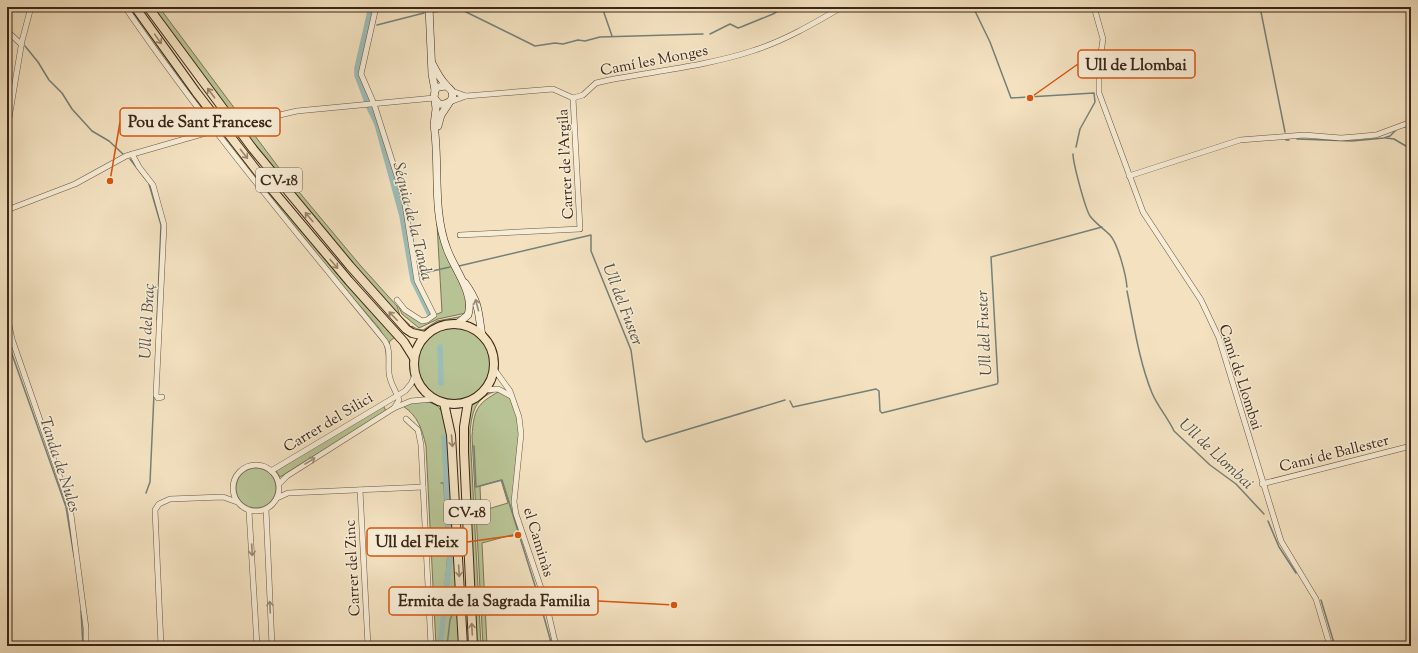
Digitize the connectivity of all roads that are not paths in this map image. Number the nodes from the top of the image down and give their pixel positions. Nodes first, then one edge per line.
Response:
1 (31, 7) edge
2 (125, 7) edge
3 (135, 7) edge
4 (148, 7) edge
5 (376, 7) edge
6 (429, 7) edge
7 (842, 7) edge
8 (1094, 7) edge
9 (7, 32) edge
10 (21, 44) junction
11 (432, 63) junction
12 (449, 89) junction
13 (433, 96) junction
14 (466, 96) junction
15 (573, 98) junction
16 (450, 102) junction
17 (374, 104) junction
18 (1411, 122) edge
19 (252, 123) dead end
20 (7, 130) edge
21 (216, 130) junction
22 (436, 138) junction
23 (132, 154) junction
24 (1129, 176) junction
25 (7, 210) edge
26 (460, 235) dead end
27 (461, 278) junction
28 (397, 300) dead end
29 (7, 316) edge
30 (457, 324) junction
31 (425, 336) junction
32 (482, 336) junction
33 (414, 358) junction
34 (494, 369) junction
35 (415, 375) junction
36 (392, 387) junction
37 (485, 390) junction
38 (397, 394) junction
39 (512, 396) junction
40 (162, 397) dead end
41 (433, 399) junction
42 (386, 401) junction
43 (468, 402) junction
44 (444, 403) junction
45 (394, 408) junction
46 (406, 419) dead end
47 (1411, 446) edge
48 (271, 471) junction
49 (1262, 484) junction
50 (279, 486) junction
51 (423, 486) junction
52 (233, 490) junction
53 (360, 490) junction
54 (288, 493) junction
55 (223, 497) junction
56 (277, 498) junction
57 (237, 502) junction
58 (266, 509) junction
59 (250, 511) junction
60 (86, 646) edge
61 (161, 646) edge
62 (257, 646) edge
63 (272, 646) edge
64 (368, 646) edge
65 (431, 646) edge
66 (462, 646) edge
67 (473, 646) edge
68 (556, 646) edge
69 (1330, 646) edge

1 - 10 street
2 - 21 street
3 -> 33 main road, CV-18
31 -> 4 main road, CV-18
5 - 17 street
6 - 11 main road
7 - 15 street, Camí les Monges
8 - 24 street, Camí de Llombai
9 - 10 street
10 - 20 street
11 - 12 main road
11 - 13 main road
12 - 13 main road
12 - 14 street
12 - 16 main road
13 - 16 main road
13 - 17 street
13 - 22 main road
14 - 15 street
14 - 16 street
15 - 26 street, Carrer de l'Argila
16 - 22 main road
17 - 19 street
17 - 28 street
18 - 24 street
21 - 23 street
21 - 36 street
22 - 27 main road
23 - 25 street
23 - 40 street
24 - 49 street, Camí de Llombai
27 - 30 main road
32 -> 27 main road
29 - 60 street
30 - 31 main road
30 - 32 main road
31 - 33 main road, CV-18
32 - 34 main road
33 - 35 main road, CV-18
34 - 37 main road
34 - 39 street, el Caminàs
35 - 38 street, Carrer del Silici
35 - 41 main road, CV-18
36 - 38 street
36 - 42 street
37 - 39 street
37 - 43 main road
38 - 42 street, Carrer del Silici
38 - 45 street, Carrer del Silici
39 - 68 street, el Caminàs
41 - 44 main road, CV-18
41 - 45 street, Carrer del Silici
42 - 48 street, Carrer del Silici
43 - 44 main road, CV-18
67 -> 43 main road, CV-18
44 -> 66 main road, CV-18
50 -> 45 street, Carrer del Silici
46 - 51 street
47 - 49 street, Camí de Ballester
48 - 50 street
48 - 52 street
49 - 69 street, Camí de Llombai
50 - 54 street
50 - 56 street
51 - 53 street
51 - 65 street
52 - 55 street
52 - 57 street
53 - 54 street
53 - 64 street, Carrer del Zinc
54 - 56 street
55 - 57 street
55 - 61 street
56 - 58 street
57 - 59 street
58 - 59 street
63 -> 58 street
59 -> 62 street

